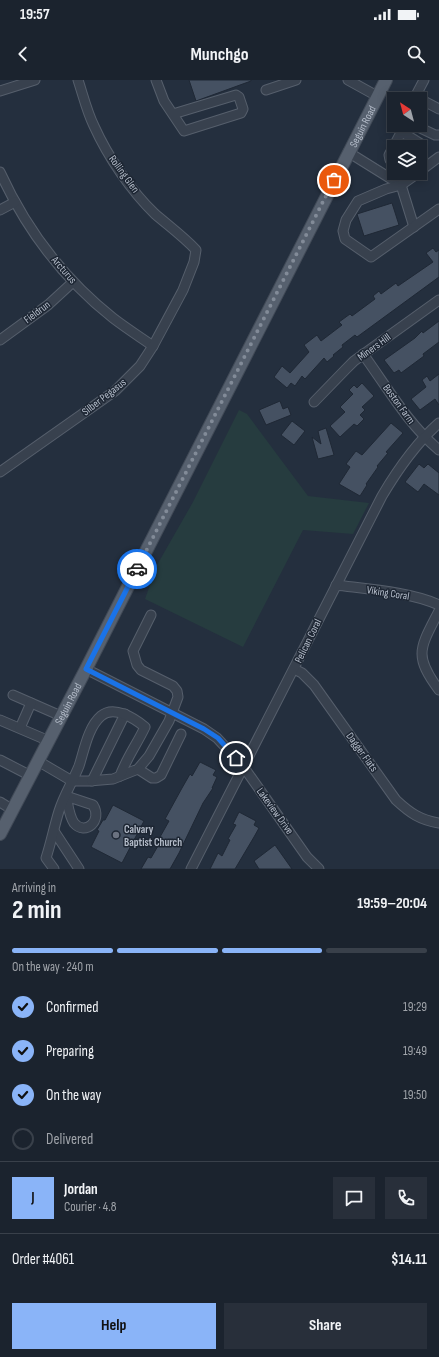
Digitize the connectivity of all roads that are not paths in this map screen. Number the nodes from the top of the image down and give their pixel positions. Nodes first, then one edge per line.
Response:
1 (35, 80) edge
2 (78, 80) edge
3 (156, 80) edge
4 (296, 80) edge
5 (348, 80) edge
6 (386, 80) edge
7 (424, 80) edge
8 (266, 90) dead end
9 (0, 91) edge
10 (419, 92) edge
11 (377, 96) junction
12 (427, 103) edge
13 (439, 110) edge
14 (173, 114) junction
15 (427, 131) edge
16 (407, 132) edge
17 (439, 135) edge
18 (416, 140) edge
19 (348, 152) junction
20 (439, 158) edge
21 (387, 164) edge
22 (427, 166) edge
23 (379, 171) junction
24 (0, 172) edge
25 (387, 177) edge
26 (392, 180) edge
27 (408, 180) edge
28 (401, 185) junction
29 (15, 202) junction
30 (439, 209) edge
31 (0, 210) edge
32 (414, 227) junction
33 (196, 250) joint
34 (73, 282) junction
35 (439, 300) edge
36 (0, 340) edge
37 (153, 346) junction
38 (364, 354) junction
39 (314, 402) dead end
40 (439, 424) edge
41 (424, 436) junction
42 (439, 450) edge
43 (0, 472) edge
44 (336, 585) junction
45 (439, 605) edge
46 (439, 611) edge
47 (151, 615) dead end
48 (86, 669) junction
49 (294, 669) junction
50 (439, 690) edge
51 (13, 695) dead end
52 (31, 703) junction
53 (172, 713) junction
54 (125, 714) junction
55 (62, 716) junction
56 (0, 720) edge
57 (20, 728) junction
58 (181, 734) dead end
59 (49, 741) junction
60 (0, 760) edge
61 (38, 761) junction
62 (243, 766) junction
63 (138, 769) junction
64 (31, 776) junction
65 (120, 776) junction
66 (72, 781) junction
67 (92, 781) junction
68 (0, 802) edge
69 (13, 810) junction
70 (439, 823) edge
71 (54, 831) junction
72 (0, 834) edge
73 (54, 869) edge
74 (79, 869) edge
75 (191, 869) edge
76 (319, 869) edge

1 - 9 street
2 - 33 street, Rolling Glen
3 - 14 street
4 - 8 street
5 - 11 street
6 - 11 main road, Seguin Road
7 - 10 street
11 - 19 main road, Seguin Road
12 - 13 street
14 - 14 street
15 - 17 street
16 - 18 street
19 - 23 street
19 - 48 main road, Seguin Road
20 - 22 street
21 - 23 street
23 - 25 street
24 - 29 street, Arcturus
26 - 28 street
27 - 28 street
28 - 32 street
28 - 32 street
29 - 31 street
29 - 34 street, Arcturus
30 - 32 street
33 - 37 street, Silber Pegasus
34 - 36 street, Fieldrun
34 - 37 street, Arcturus
35 - 38 street, Miners Hill
37 - 43 street, Silber Pegasus
38 - 39 street, Miners Hill
38 - 41 street, Boston Farm
40 - 41 street, Pelican Coral
41 - 42 street, Boston Farm
41 - 44 street, Pelican Coral
44 - 45 street, Viking Coral
44 - 49 street, Pelican Coral
46 - 50 street
47 - 53 street
48 - 53 street, Lakeview Drive
48 - 55 main road, Seguin Road
49 - 62 street, Pelican Coral
49 - 70 street, Dagger Flats
51 - 52 street
52 - 55 street
52 - 57 street
53 - 62 street, Lakeview Drive
53 - 63 street
54 - 65 street
54 - 66 street
54 - 67 street
55 - 59 main road, Seguin Road
56 - 57 street
57 - 59 street
58 - 63 street
59 - 61 main road, Seguin Road
60 - 64 street
61 - 64 main road, Seguin Road
61 - 66 street
62 - 75 street, Pelican Coral
62 - 76 street, Lakeview Drive
63 - 65 street
64 - 69 main road, Seguin Road
65 - 67 street
66 - 67 street
66 - 71 street
68 - 69 street
69 - 72 main road, Seguin Road
71 - 73 street
71 - 74 street

